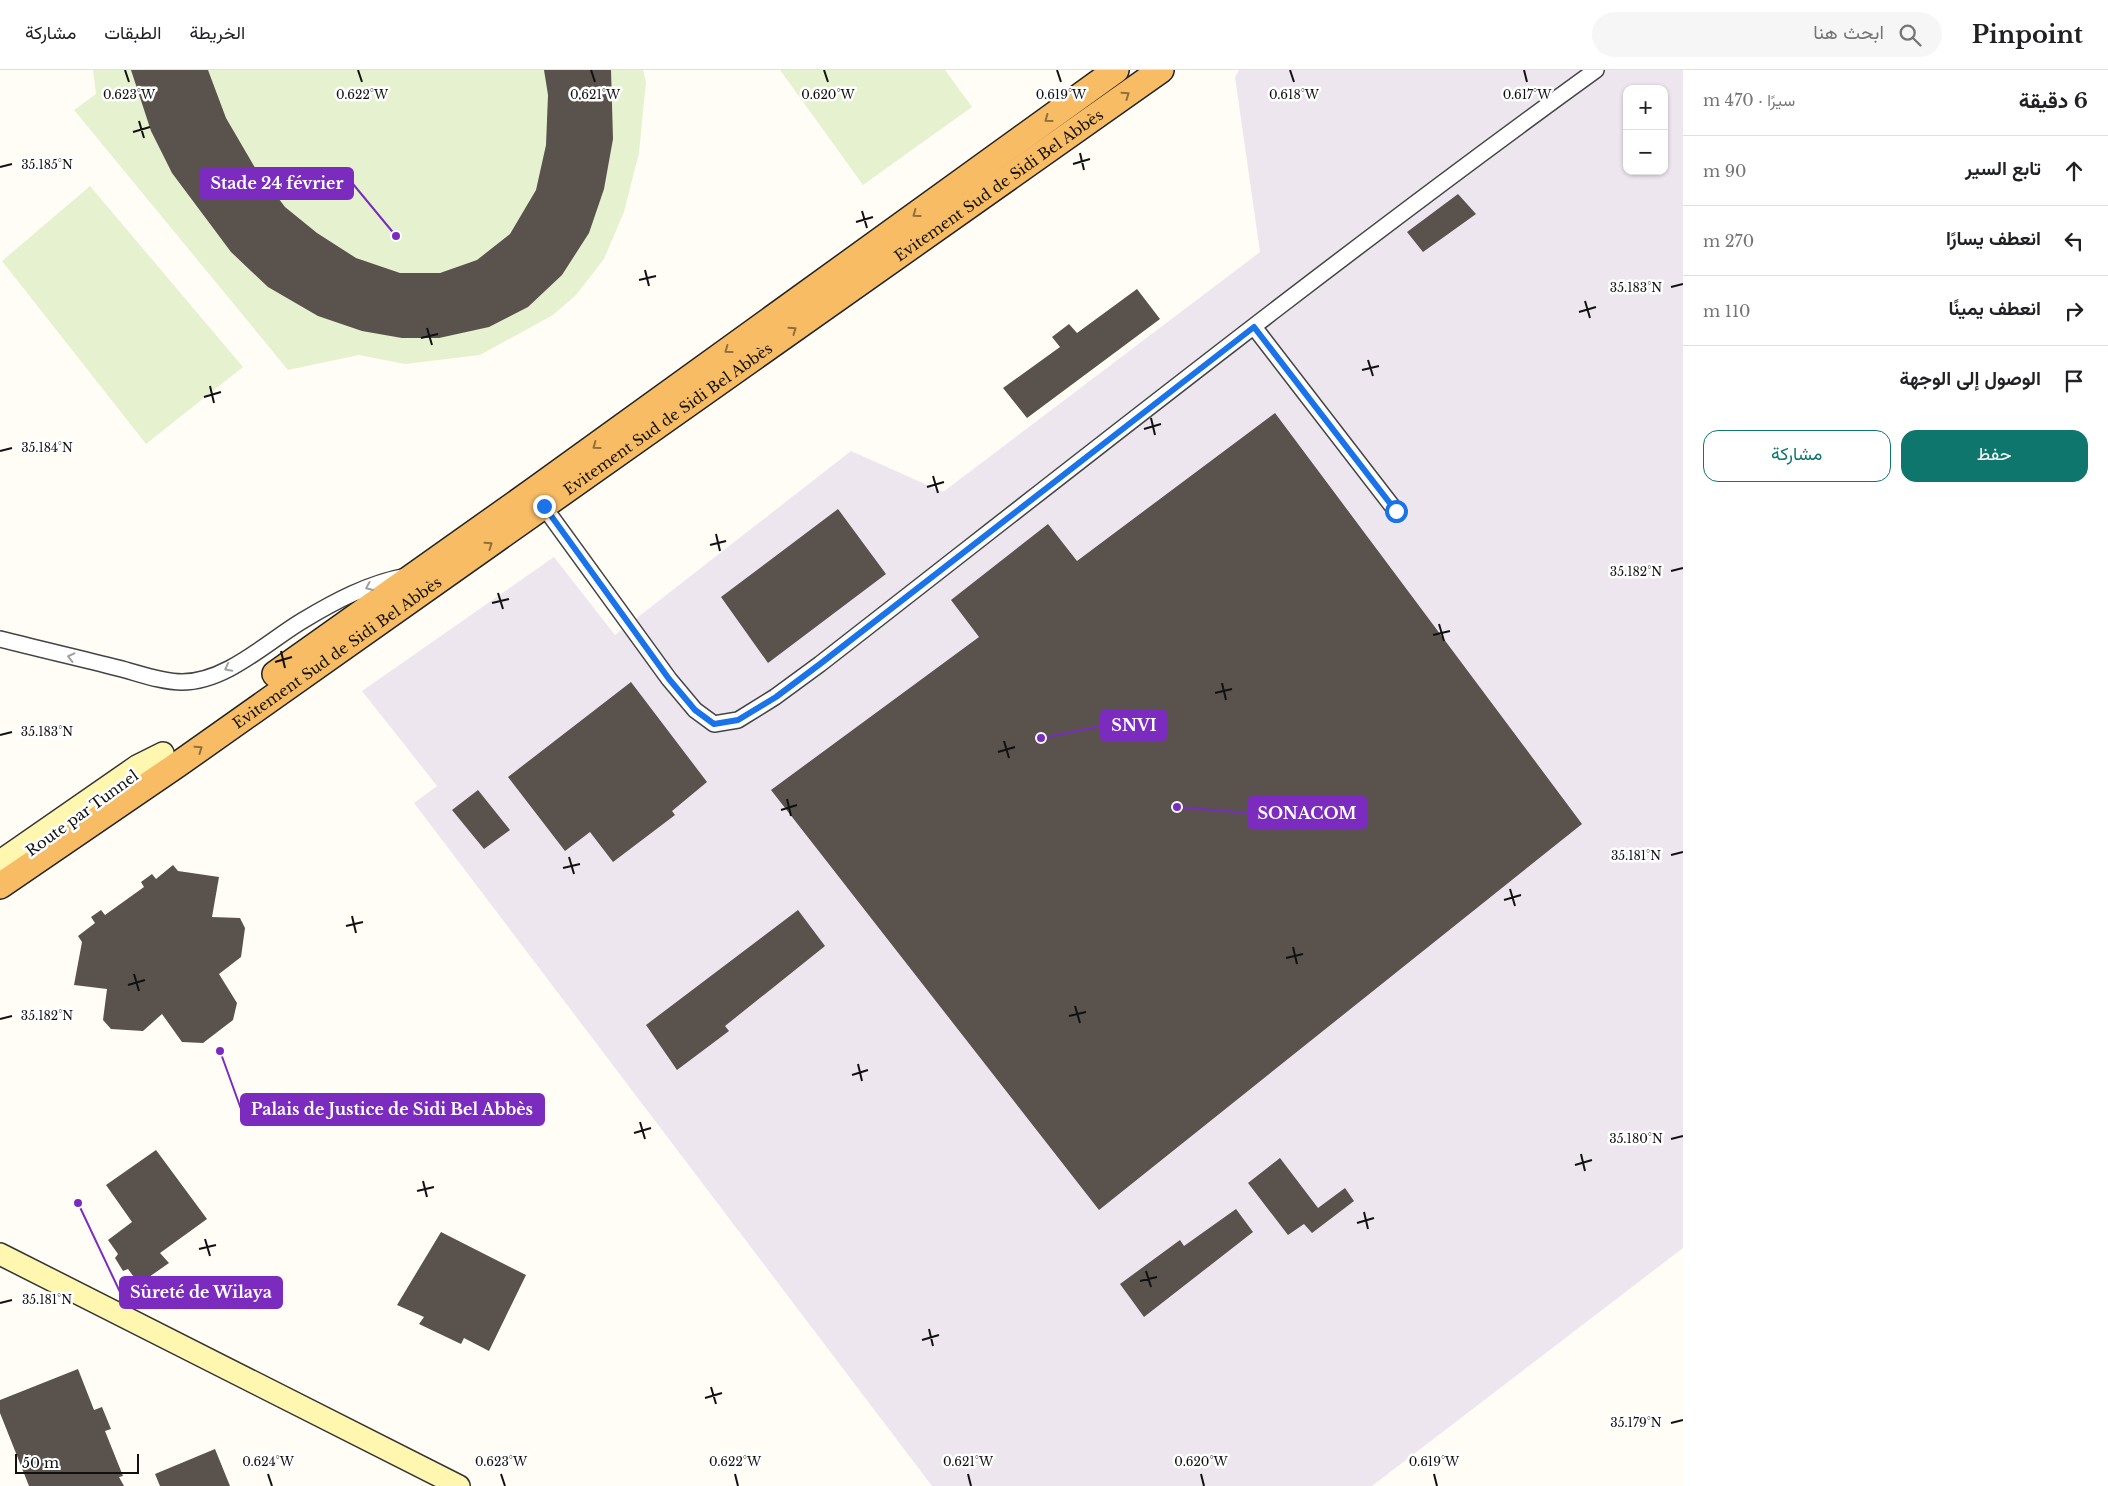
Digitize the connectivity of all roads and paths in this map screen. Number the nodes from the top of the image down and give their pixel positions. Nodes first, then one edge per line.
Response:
1 (1116, 70) edge
2 (1161, 70) edge
3 (1596, 70) edge
4 (1254, 327) junction
5 (538, 499) junction
6 (1396, 511) dead end
7 (437, 568) junction
8 (0, 639) edge
9 (170, 759) junction
10 (0, 861) edge
11 (0, 873) edge
12 (0, 886) edge
13 (0, 898) edge
14 (0, 1254) edge
15 (459, 1486) edge

1 -> 5 highway, Evitement Sud de Sidi Bel Abbès
5 -> 2 highway, Evitement Sud de Sidi Bel Abbès
3 - 4 street
4 - 5 street
4 - 6 street
5 - 7 highway, Evitement Sud de Sidi Bel Abbès
7 -> 8 street
7 - 9 highway, Evitement Sud de Sidi Bel Abbès
9 - 10 main road
9 - 11 highway, Route par Tunnel
9 - 12 highway, Evitement Sud de Sidi Bel Abbès
9 - 13 main road
14 - 15 main road

